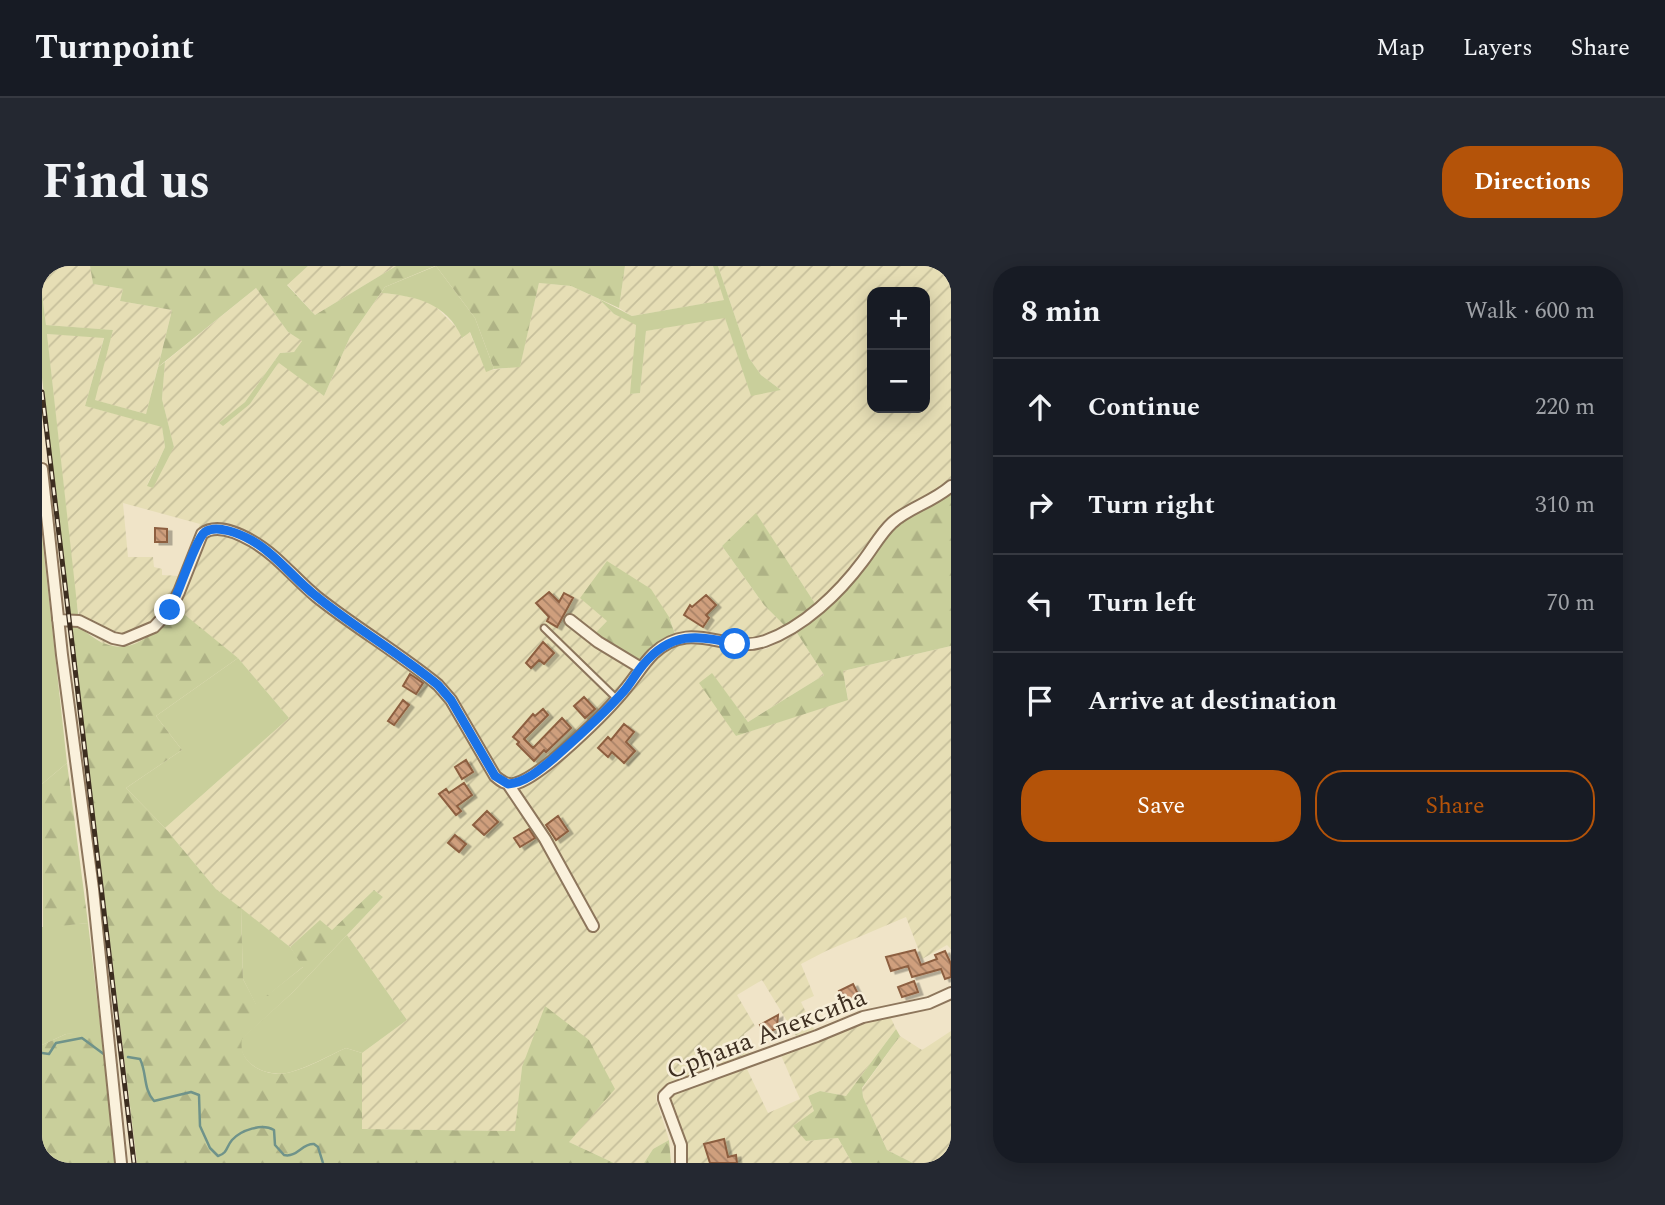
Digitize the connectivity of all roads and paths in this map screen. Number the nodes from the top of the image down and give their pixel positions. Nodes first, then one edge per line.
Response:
1 (42, 469) edge
2 (951, 486) edge
3 (58, 620) junction
4 (570, 620) dead end
5 (544, 628) dead end
6 (640, 668) junction
7 (617, 699) junction
8 (508, 784) junction
9 (593, 926) dead end
10 (951, 993) edge
11 (121, 1163) edge
12 (681, 1163) edge

1 - 3 street
2 - 6 street
3 - 8 street
3 - 11 street
4 - 6 street
5 - 7 lane
6 - 7 street
7 - 8 street
8 - 9 street
10 - 12 street, Срђана Алексића

